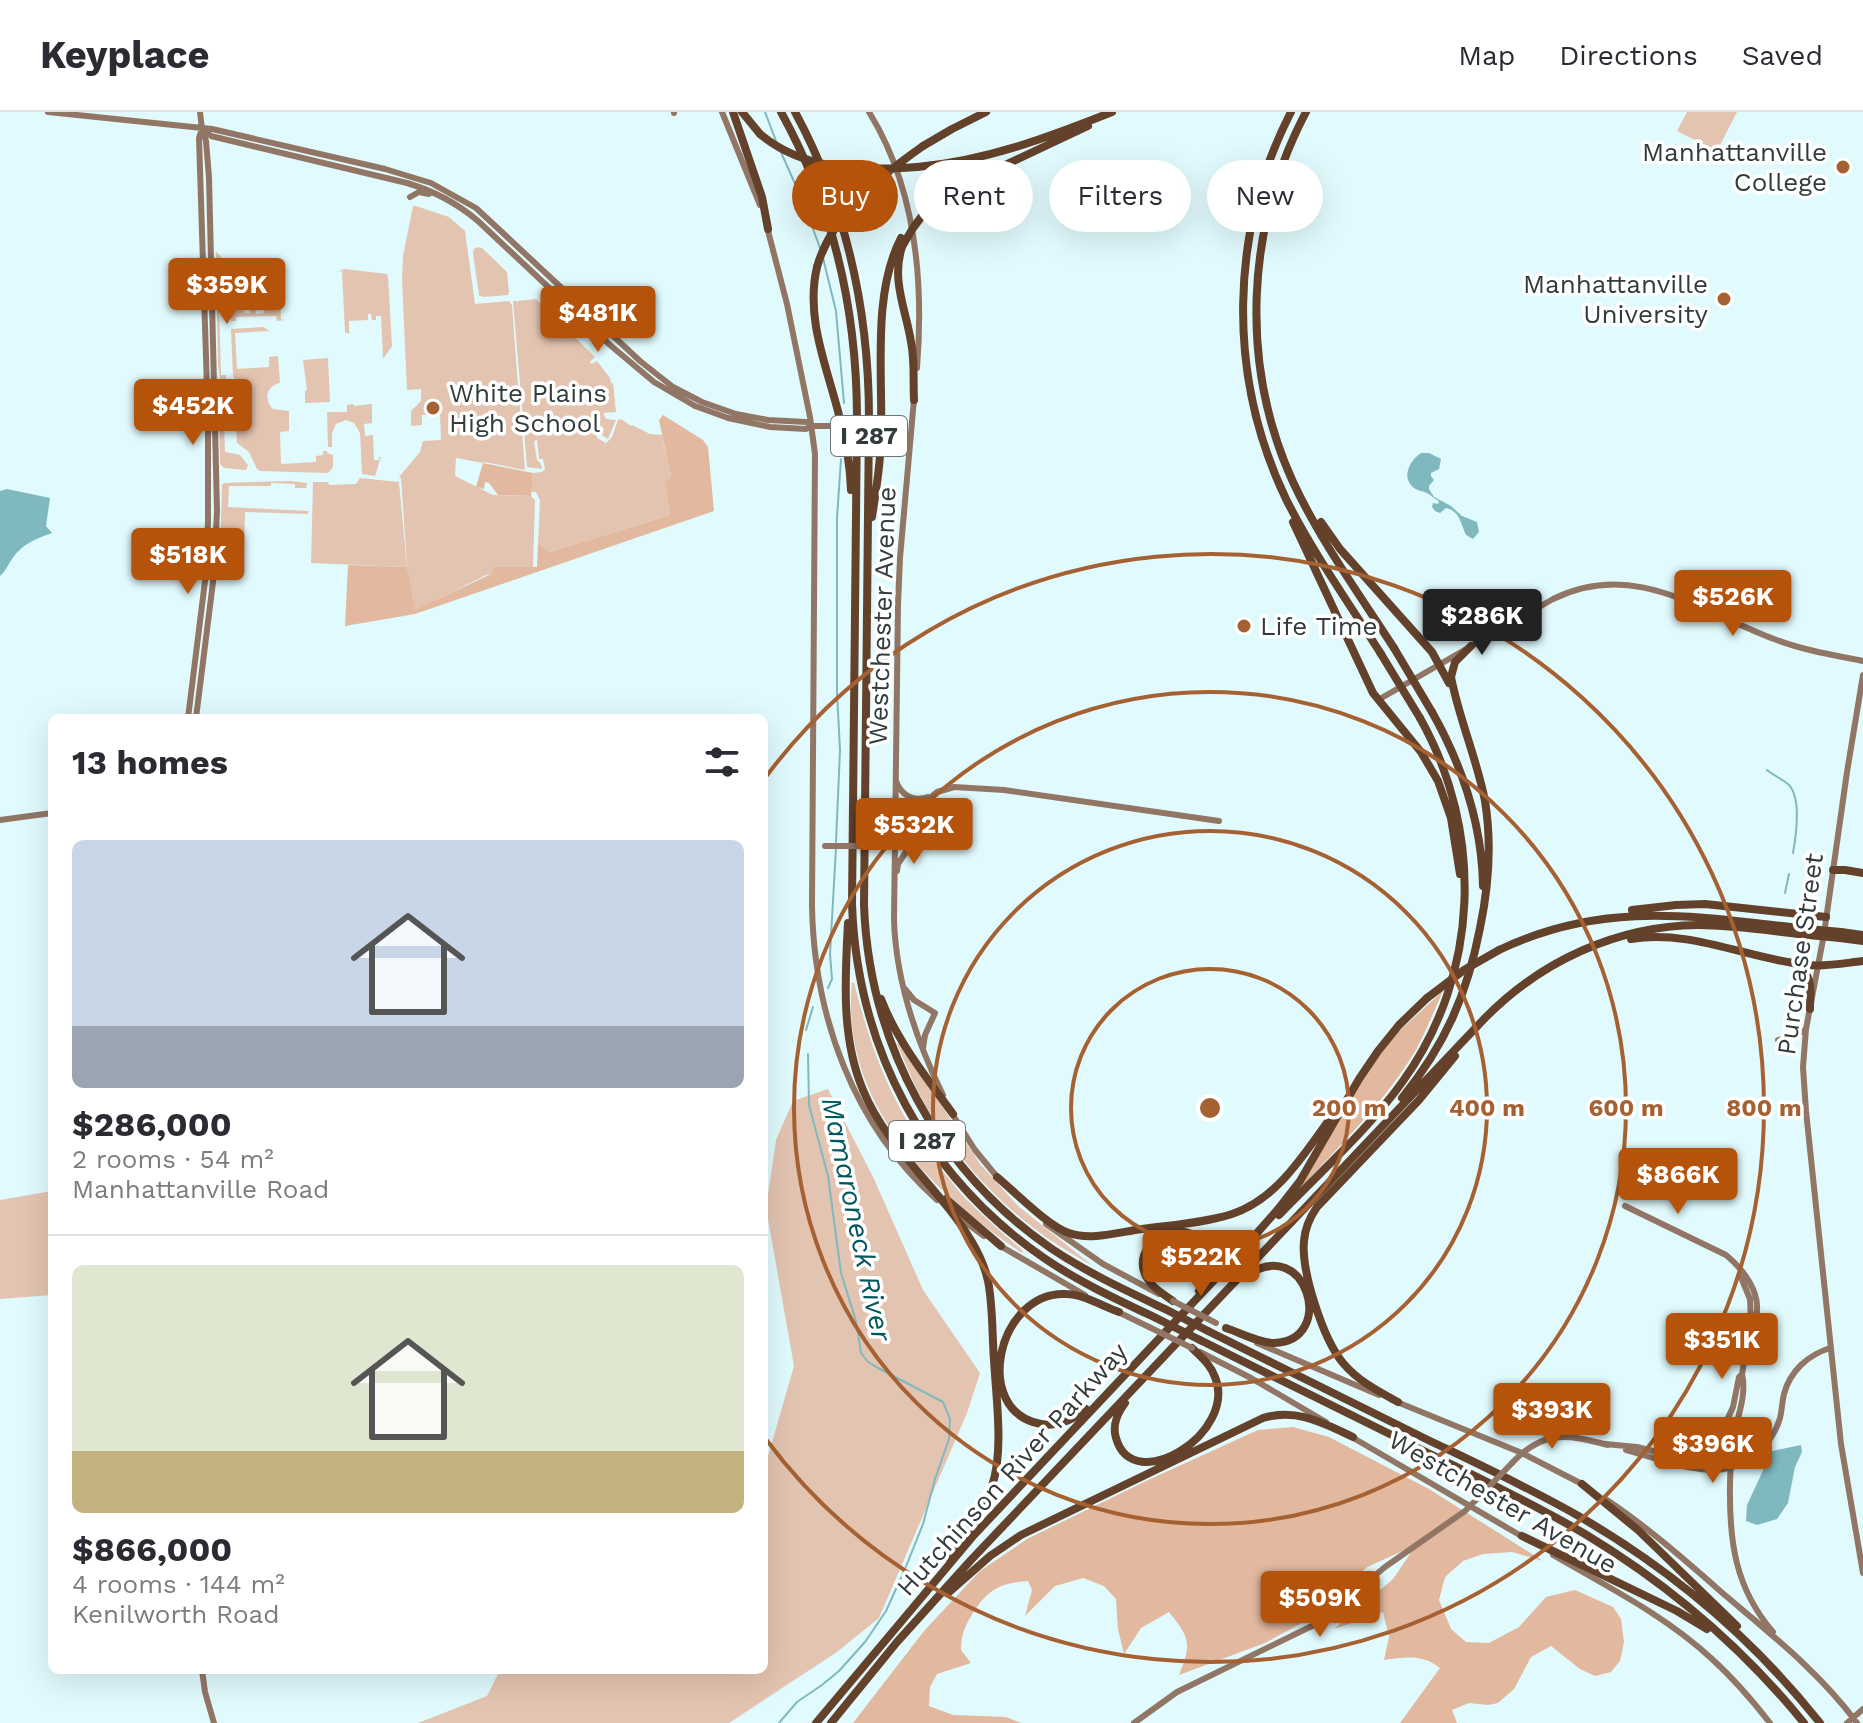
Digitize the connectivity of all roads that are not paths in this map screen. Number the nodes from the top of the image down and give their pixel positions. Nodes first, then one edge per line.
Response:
1 (48, 112) edge
2 (722, 112) edge
3 (733, 112) edge
4 (742, 112) edge
5 (781, 112) edge
6 (795, 112) edge
7 (869, 112) edge
8 (986, 112) edge
9 (1112, 112) edge
10 (1291, 112) edge
11 (1306, 112) edge
12 (200, 113) edge
13 (186, 127) junction
14 (202, 129) junction
15 (410, 197) dead end
16 (483, 225) junction
17 (768, 229) junction
18 (902, 242) junction
19 (914, 400) junction
20 (807, 406) junction
21 (797, 422) junction
22 (811, 426) junction
23 (908, 428) junction
24 (1284, 461) junction
25 (1276, 475) junction
26 (855, 550) junction
27 (868, 553) junction
28 (1471, 646) junction
29 (1863, 661) edge
30 (1439, 665) junction
31 (1863, 675) edge
32 (1378, 700) junction
33 (188, 714) edge
34 (196, 714) edge
35 (1462, 717) junction
36 (895, 778) junction
37 (931, 796) junction
38 (48, 814) edge
39 (0, 820) edge
40 (1219, 821) dead end
41 (916, 827) junction
42 (813, 845) junction
43 (894, 847) junction
44 (852, 862) junction
45 (1833, 870) junction
46 (1863, 873) edge
47 (893, 902) junction
48 (1826, 917) junction
49 (1580, 922) junction
50 (1808, 932) junction
51 (1479, 934) junction
52 (1863, 938) edge
53 (1461, 942) junction
54 (1594, 945) junction
55 (1777, 960) junction
56 (1863, 961) edge
57 (1819, 965) junction
58 (871, 971) junction
59 (903, 986) junction
60 (1810, 1009) junction
61 (1485, 1018) junction
62 (1806, 1029) junction
63 (1778, 1040) dead end
64 (923, 1052) junction
65 (1353, 1090) junction
66 (953, 1114) junction
67 (1361, 1149) junction
68 (997, 1177) junction
69 (925, 1180) junction
70 (1625, 1206) dead end
71 (947, 1208) junction
72 (1001, 1246) junction
73 (1235, 1258) junction
74 (1222, 1297) junction
75 (1173, 1301) junction
76 (1119, 1312) junction
77 (1183, 1313) junction
78 (1226, 1328) junction
79 (1192, 1348) junction
80 (1830, 1348) junction
81 (1150, 1371) junction
82 (1742, 1374) junction
83 (1120, 1380) junction
84 (1398, 1402) junction
85 (1713, 1435) junction
86 (1353, 1437) junction
87 (1605, 1444) junction
88 (1732, 1448) junction
89 (1522, 1453) junction
90 (1582, 1484) junction
91 (1470, 1506) junction
92 (1522, 1536) junction
93 (1863, 1573) edge
94 (913, 1606) junction
95 (922, 1613) junction
96 (1789, 1650) junction
97 (1745, 1658) junction
98 (1765, 1661) junction
99 (203, 1674) edge
100 (1863, 1709) edge
101 (1855, 1720) edge
102 (214, 1723) edge
103 (816, 1723) edge
104 (831, 1723) edge
105 (1134, 1723) edge
106 (1770, 1723) edge
107 (1804, 1723) edge
108 (1820, 1723) edge
109 (1847, 1723) edge

1 - 13 main road
2 - 17 main road
3 - 17 highway
4 - 9 highway, bridge
5 - 26 highway, I 287
6 - 27 highway, I 287
7 - 19 main road, Westchester Avenue
8 - 26 highway, bridge
9 - 18 highway, bridge
10 - 25 highway
11 - 24 highway
12 - 13 main road
12 - 14 main road
13 - 14 main road
14 - 16 main road
14 - 21 main road
14 - 33 main road
14 - 34 main road
15 - 16 main road
16 - 22 main road
17 - 20 main road
18 - 19 highway
18 - 27 highway
19 - 23 main road, Westchester Avenue
20 - 21 main road
20 - 22 main road
21 - 22 main road
22 - 23 main road, bridge
22 - 42 main road
23 - 36 main road, Westchester Avenue
24 - 30 highway
24 - 51 highway, bridge
25 - 32 highway
25 - 53 highway, bridge
26 - 44 highway, I 287
27 - 58 highway, I 287
28 - 29 main road
28 - 30 main road
28 - 35 highway
30 - 32 main road
30 - 35 highway
31 - 45 main road, Purchase Street
32 - 53 highway
35 - 51 highway
36 - 37 main road
36 - 43 main road, Westchester Avenue
37 - 40 main road
37 - 41 main road
38 - 39 main road
41 - 43 main road
41 - 47 main road
42 - 43 main road, bridge
42 - 71 main road
43 - 47 main road, Westchester Avenue
44 - 69 highway
44 - 97 highway, I 287, bridge
45 - 46 highway
45 - 48 main road, Purchase Street
47 - 59 main road, Westchester Avenue
48 - 49 highway
48 - 57 main road, Purchase Street
49 - 50 highway, Hutchinson River Parkway
49 - 65 highway, Hutchinson River Parkway, bridge
50 - 52 highway, Hutchinson River Parkway, bridge
50 - 54 highway, Hutchinson River Parkway
51 - 67 highway
53 - 73 highway
54 - 55 highway
54 - 61 highway, Hutchinson River Parkway
55 - 57 highway
55 - 60 highway
56 - 57 highway
57 - 60 main road, Purchase Street
58 - 66 highway
58 - 98 highway, I 287, bridge
59 - 64 main road, Westchester Avenue
59 - 64 main road
60 - 62 main road, Purchase Street
61 - 67 highway, Hutchinson River Parkway
61 - 84 highway
62 - 63 main road
62 - 80 main road, Purchase Street
64 - 66 main road, Westchester Avenue
65 - 68 highway
65 - 73 highway, Hutchinson River Parkway
66 - 68 main road, Westchester Avenue
67 - 74 highway, Hutchinson River Parkway
68 - 75 main road, Westchester Avenue
69 - 71 highway
69 - 72 highway
70 - 82 main road
71 - 72 main road
71 - 94 highway
72 - 76 main road
73 - 77 highway, Hutchinson River Parkway
74 - 78 highway
74 - 81 highway, Hutchinson River Parkway
75 - 77 highway
75 - 78 main road, Westchester Avenue, bridge
76 - 79 main road, Westchester Avenue, bridge
76 - 83 highway
77 - 83 highway, Hutchinson River Parkway
78 - 84 main road, Westchester Avenue
79 - 81 highway
79 - 86 main road, Westchester Avenue
80 - 87 main road
80 - 93 main road, Purchase Street
81 - 95 highway, Hutchinson River Parkway
82 - 85 main road
82 - 88 main road
83 - 94 highway, Hutchinson River Parkway
84 - 89 main road, Westchester Avenue
85 - 87 main road
85 - 88 main road
86 - 91 main road, Westchester Avenue
86 - 95 highway
87 - 89 main road
88 - 96 main road, bridge
89 - 90 main road, Westchester Avenue
89 - 91 main road, bridge
90 - 96 main road, Westchester Avenue
90 - 98 highway
91 - 92 main road, Westchester Avenue
91 - 105 main road
92 - 97 highway
92 - 106 main road, Westchester Avenue
94 - 103 highway, Hutchinson River Parkway
95 - 104 highway, Hutchinson River Parkway
96 - 101 main road, Westchester Avenue
97 - 107 highway, I 287
98 - 108 highway, I 287
99 - 102 main road
100 - 101 main road
101 - 109 main road

